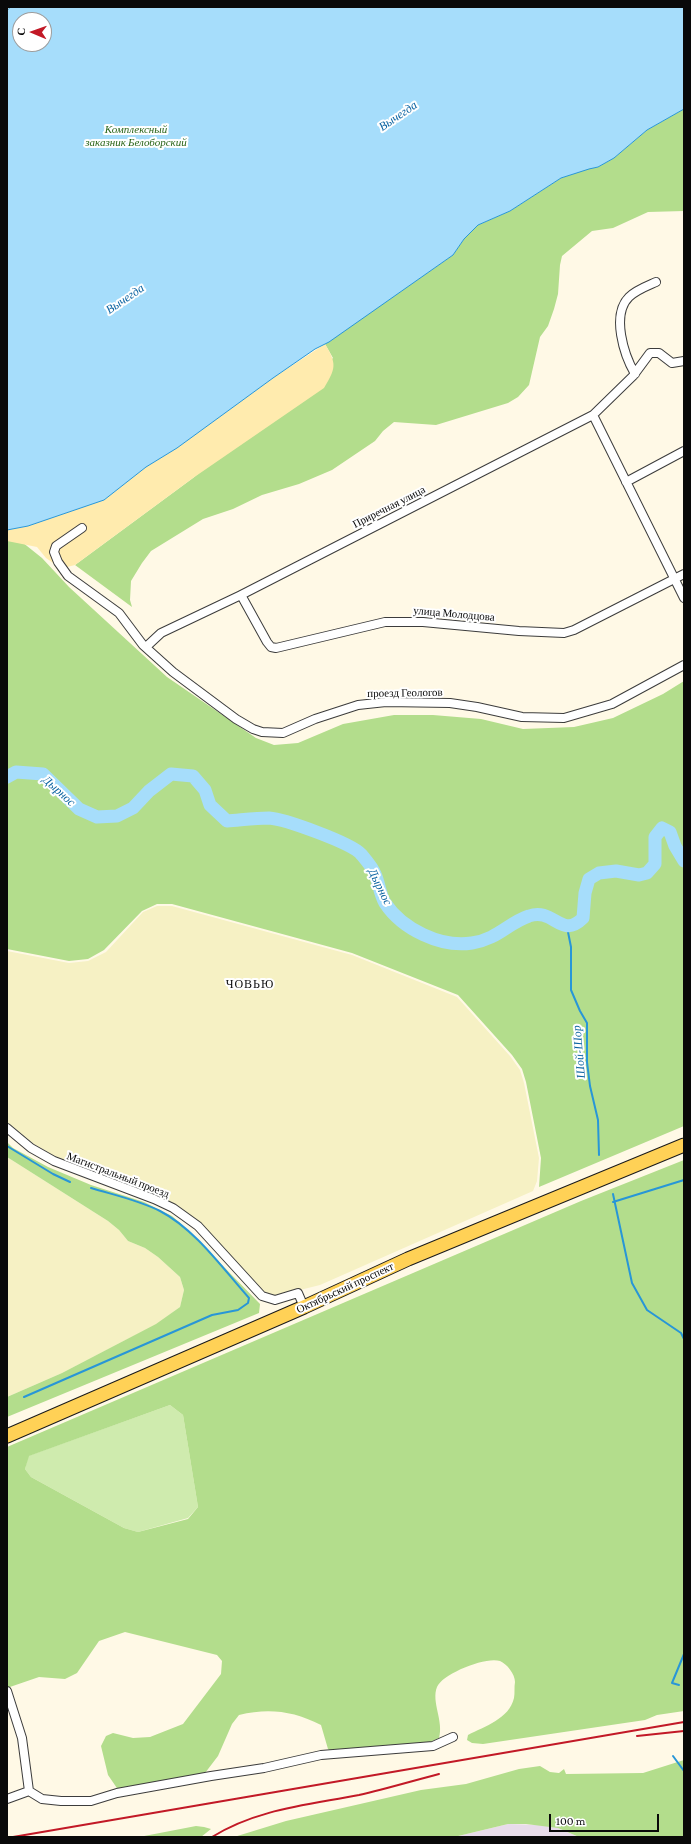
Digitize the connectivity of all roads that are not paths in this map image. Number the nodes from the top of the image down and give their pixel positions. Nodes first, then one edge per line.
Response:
1 (656, 282) dead end
2 (684, 361) edge
3 (635, 374) junction
4 (593, 415) junction
5 (684, 451) edge
6 (626, 482) junction
7 (82, 528) dead end
8 (684, 574) edge
9 (674, 578) junction
10 (241, 595) junction
11 (684, 598) edge
12 (146, 647) junction
13 (684, 666) edge
14 (7, 1128) edge
15 (684, 1144) edge
16 (304, 1307) junction
17 (7, 1436) edge
18 (7, 1690) edge
19 (453, 1737) dead end
20 (29, 1791) junction
21 (7, 1799) edge

1 - 3 street
2 - 3 street, Приречная улица
3 - 4 street, Приречная улица
4 - 6 street
4 - 10 street, Приречная улица
5 - 6 street
6 - 9 street
7 - 12 street, проезд Геологов
8 - 9 street, улица Молодцова
9 - 10 street, улица Молодцова
9 - 11 street
10 - 12 street, Приречная улица
12 - 13 street, проезд Геологов
14 - 16 street, Магистральный проезд
15 - 16 main road, Октябрьский проспект
16 - 17 main road, Октябрьский проспект
18 - 20 street
19 - 20 street
20 - 21 street

